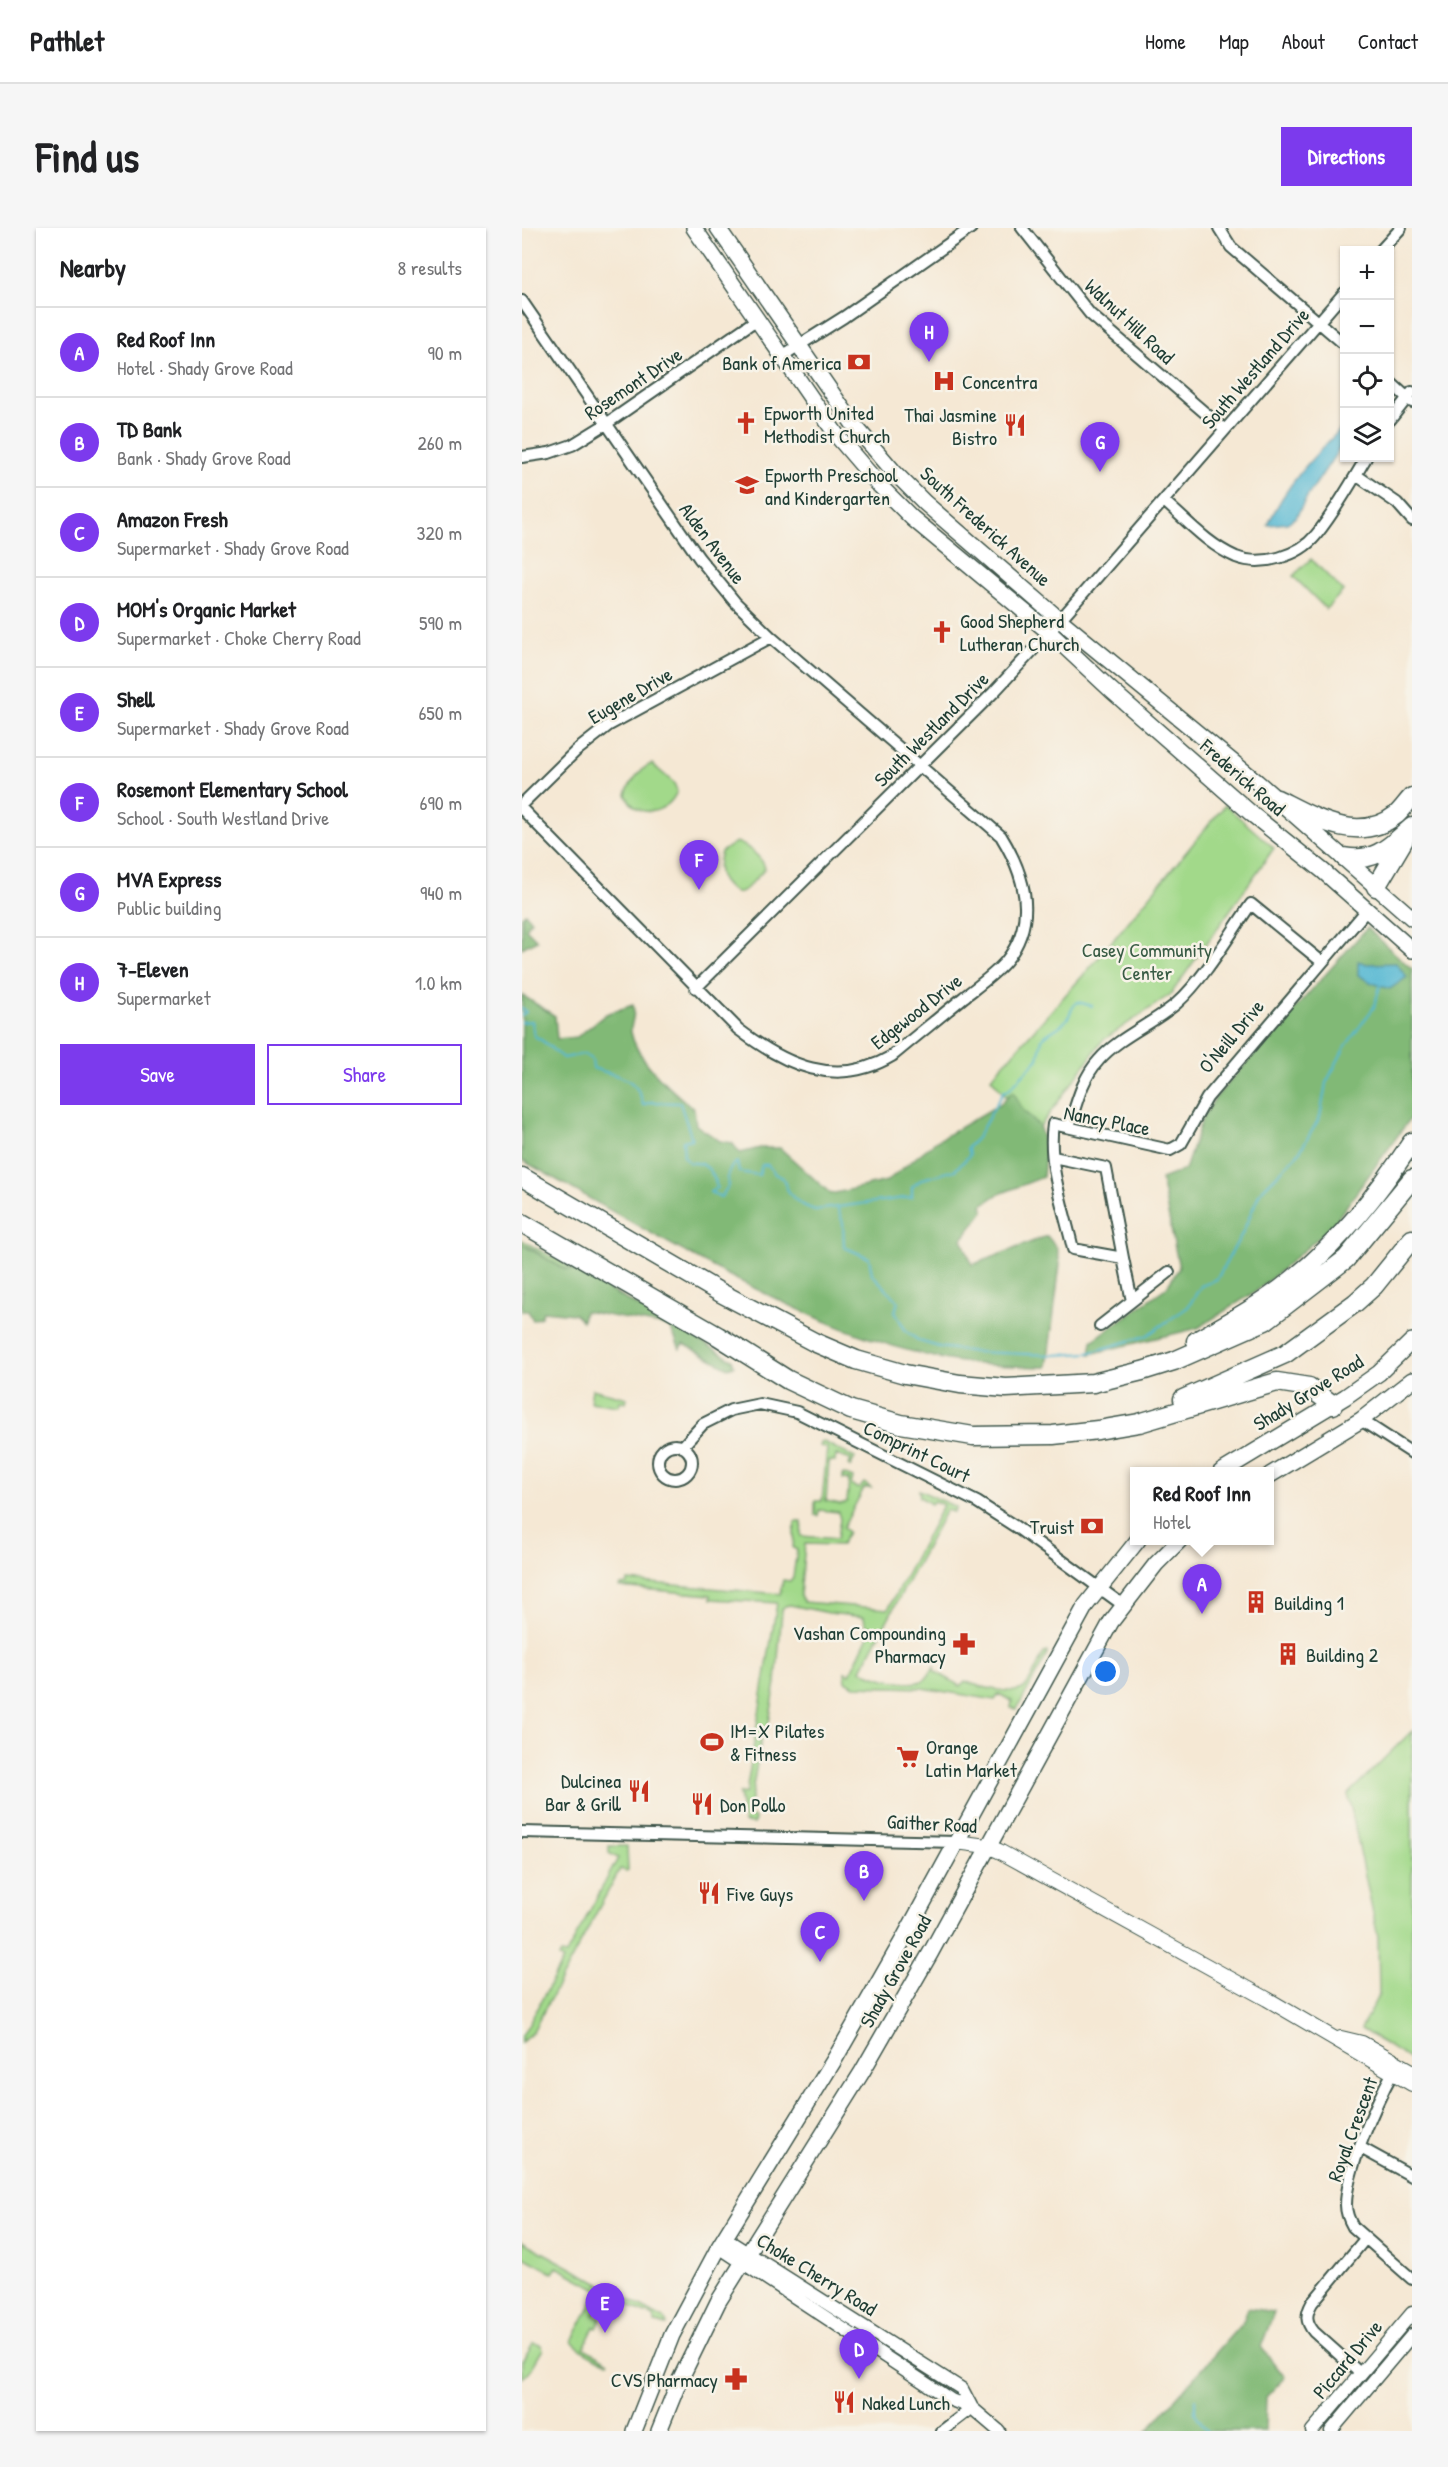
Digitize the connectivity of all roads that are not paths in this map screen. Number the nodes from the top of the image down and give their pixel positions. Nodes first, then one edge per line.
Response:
1 (694, 228) edge
2 (718, 228) edge
3 (971, 228) edge
4 (1022, 228) edge
5 (1219, 228) edge
6 (1401, 228) edge
7 (1385, 246) edge
8 (1340, 298) edge
9 (522, 301) edge
10 (756, 320) junction
11 (1320, 322) junction
12 (1340, 340) edge
13 (800, 344) junction
14 (782, 356) junction
15 (1394, 386) edge
16 (1410, 397) edge
17 (1394, 415) edge
18 (606, 424) junction
19 (1225, 430) junction
20 (522, 457) edge
21 (1364, 462) edge
22 (1356, 475) junction
23 (1164, 501) junction
24 (1412, 520) edge
25 (1060, 620) junction
26 (1049, 632) junction
27 (771, 638) junction
28 (922, 766) junction
29 (1412, 797) edge
30 (1276, 799) junction
31 (522, 807) edge
32 (1412, 828) edge
33 (1344, 857) junction
34 (1376, 887) junction
35 (1366, 911) junction
36 (1412, 918) edge
37 (1412, 950) edge
38 (1322, 962) junction
39 (696, 988) junction
40 (1069, 1127) junction
41 (1412, 1142) edge
42 (1181, 1144) joint
43 (1053, 1157) junction
44 (522, 1177) edge
45 (1412, 1179) edge
46 (522, 1222) edge
47 (1412, 1239) edge
48 (1123, 1258) junction
49 (1169, 1272) dead end
50 (1132, 1300) junction
51 (1100, 1326) dead end
52 (718, 1336) junction
53 (1412, 1341) edge
54 (1142, 1371) junction
55 (1412, 1380) edge
56 (1334, 1405) junction
57 (1361, 1420) junction
58 (682, 1447) dead end
59 (1412, 1453) edge
60 (1229, 1467) edge
61 (1274, 1472) edge
62 (1134, 1545) edge
63 (1175, 1545) edge
64 (1100, 1587) junction
65 (1123, 1605) junction
66 (522, 1832) edge
67 (956, 1842) junction
68 (987, 1846) junction
69 (1326, 2034) junction
70 (1412, 2071) edge
71 (1393, 2072) junction
72 (1412, 2084) edge
73 (816, 2090) junction
74 (772, 2146) dead end
75 (1361, 2148) junction
76 (1412, 2176) edge
77 (1365, 2239) junction
78 (721, 2243) junction
79 (746, 2259) junction
80 (1412, 2279) edge
81 (1412, 2313) edge
82 (1412, 2336) edge
83 (1361, 2374) junction
84 (972, 2408) junction
85 (634, 2431) edge
86 (659, 2431) edge
87 (942, 2431) edge
88 (999, 2431) edge
89 (1312, 2431) edge
90 (1331, 2431) edge

1 - 10 main road, South Frederick Avenue
2 - 13 main road, South Frederick Avenue
3 - 13 street
4 - 19 street, Walnut Hill Road
5 - 11 street
6 - 7 street
8 - 11 street, South Westland Drive
9 - 18 street, Alden Avenue
10 - 14 main road, South Frederick Avenue
10 - 18 street, Rosemont Drive
11 - 12 street
11 - 19 street, South Westland Drive
13 - 14 street
13 - 25 main road, South Frederick Avenue
14 - 26 main road, South Frederick Avenue
15 - 16 street
16 - 17 street
18 - 20 street, Rosemont Drive
18 - 27 street, Alden Avenue
19 - 23 street, South Westland Drive
21 - 22 street
22 - 23 street
22 - 24 street
23 - 25 street, South Westland Drive
25 - 26 street, South Westland Drive
25 - 30 main road, Frederick Road
26 - 28 street, South Westland Drive
26 - 35 main road, Frederick Road
27 - 28 street, Alden Avenue
27 - 31 street, Eugene Drive
28 - 39 street, South Westland Drive
28 - 39 street, Edgewood Drive
29 - 30 highway
30 - 33 main road, Frederick Road
31 - 39 street, Edgewood Drive
32 - 33 highway
32 - 34 highway
33 - 34 main road, Frederick Road
34 - 35 main road, O'Neill Drive
34 - 36 main road, Frederick Road
35 - 37 main road, Frederick Road
35 - 38 street, O'Neill Drive
38 - 40 street
38 - 42 street, O'Neill Drive
40 - 42 street, Nancy Place
40 - 43 street, Nancy Place
41 - 54 highway
43 - 48 street, Nancy Place
43 - 48 street
44 - 54 highway
45 - 54 highway
46 - 52 highway
47 - 52 highway
48 - 50 street
49 - 50 street
50 - 51 street
52 - 56 highway
53 - 56 main road, Shady Grove Road
55 - 57 main road
56 - 57 main road
56 - 60 main road, Shady Grove Road
57 - 59 street
57 - 61 main road
58 - 64 street, Comprint Court
62 - 64 main road, Shady Grove Road
63 - 65 main road, Shady Grove Road
64 - 65 street, Comprint Court
64 - 67 main road, Shady Grove Road
65 - 68 main road, Shady Grove Road
66 - 67 street, Gaither Road
67 - 68 main road, Gaither Road
67 - 73 main road, Shady Grove Road
68 - 69 main road, Gaither Road
68 - 79 main road, Shady Grove Road
69 - 70 main road, Gaither Road
69 - 71 main road, Gaither Road
71 - 72 main road, Gaither Road
71 - 75 street, Royal Crescent
73 - 74 main road
73 - 78 main road, Shady Grove Road
75 - 76 street
75 - 77 street, Royal Crescent
77 - 80 street, Royal Crescent
77 - 83 street
78 - 79 street, Choke Cherry Road
78 - 85 main road, Shady Grove Road
79 - 84 street, Choke Cherry Road
79 - 86 main road, Shady Grove Road
81 - 83 street, Piccard Drive
82 - 90 street, Piccard Drive
83 - 89 street, Piccard Drive
84 - 87 street
84 - 88 street, Choke Cherry Road

